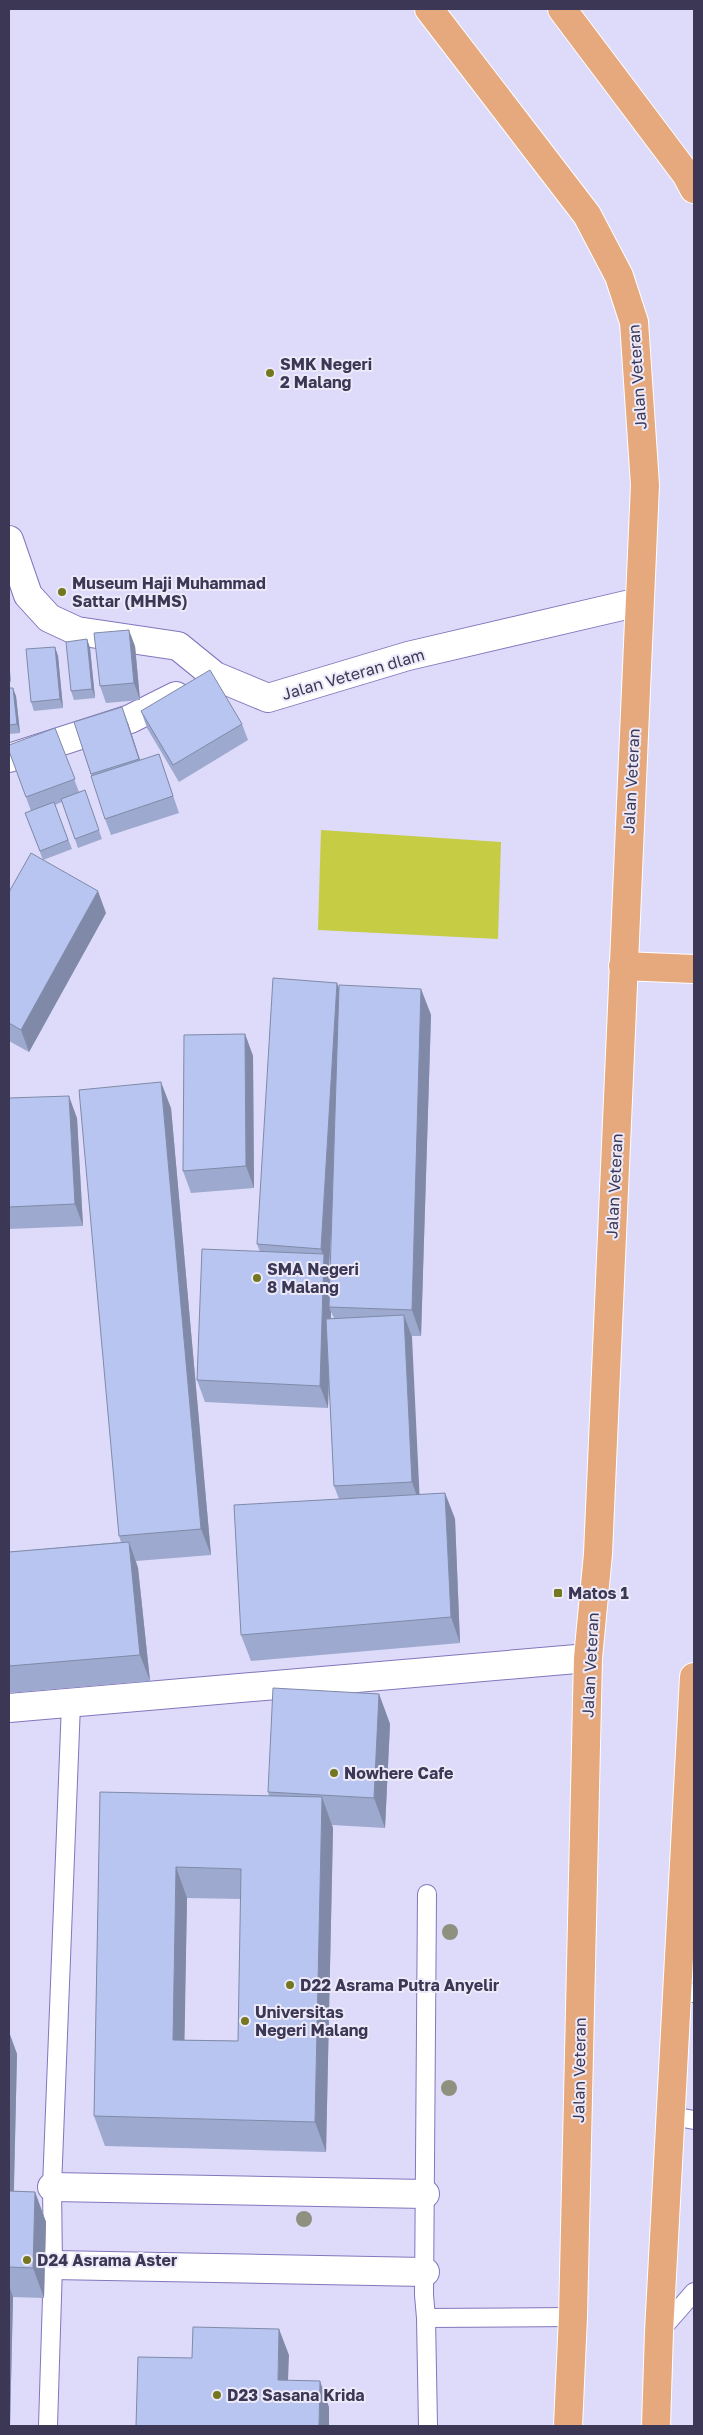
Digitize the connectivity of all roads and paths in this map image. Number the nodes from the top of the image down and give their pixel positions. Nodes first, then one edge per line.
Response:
1 (429, 9) edge
2 (562, 9) edge
3 (691, 178) edge
4 (9, 540) edge
5 (639, 602) junction
6 (215, 676) junction
7 (9, 758) edge
8 (623, 966) junction
9 (694, 969) edge
10 (588, 1658) junction
11 (694, 1676) edge
12 (71, 1704) junction
13 (9, 1708) edge
14 (427, 1894) dead end
15 (686, 1992) edge
16 (683, 2118) edge
17 (52, 2186) junction
18 (425, 2194) junction
19 (53, 2265) junction
20 (425, 2272) junction
21 (694, 2292) edge
22 (573, 2317) junction
23 (426, 2318) junction
24 (658, 2332) junction
25 (48, 2426) edge
26 (428, 2426) edge
27 (568, 2426) edge
28 (656, 2426) edge

1 - 5 main road, Jalan Veteran
2 - 3 main road
4 - 6 street, Jalan Veteran dlam
5 - 6 street, Jalan Veteran dlam
5 - 8 main road, Jalan Veteran
6 - 7 street
8 - 9 main road
8 - 10 main road, Jalan Veteran
10 - 12 street
10 - 22 main road, Jalan Veteran
11 - 15 main road
12 - 13 street
12 - 17 lane
14 - 18 lane
15 - 16 main road
16 - 24 main road
17 - 18 street
17 - 19 lane
18 - 20 lane
19 - 20 street
19 - 25 lane
20 - 23 lane
21 - 24 lane
22 - 23 lane
22 - 27 main road, Jalan Veteran
23 - 26 lane
24 - 28 main road

